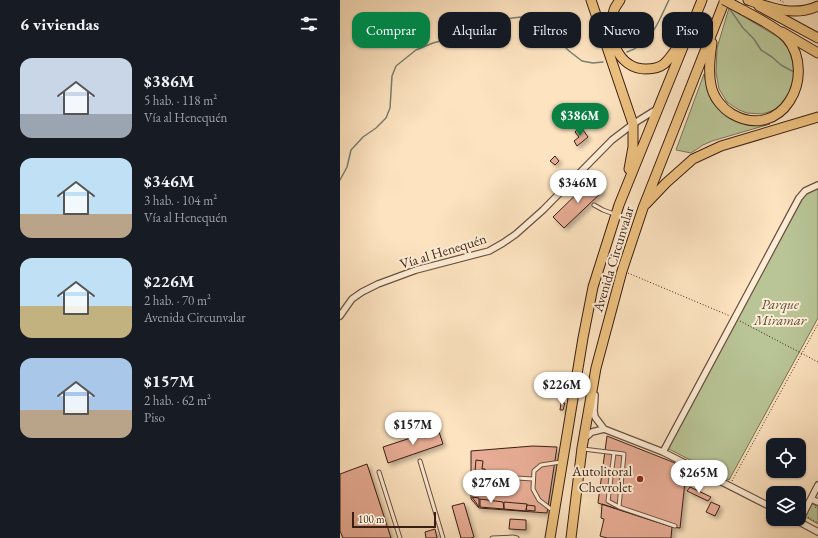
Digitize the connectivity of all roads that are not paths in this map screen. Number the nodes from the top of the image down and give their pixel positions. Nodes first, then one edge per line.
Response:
1 (591, 0) edge
2 (620, 0) edge
3 (702, 0) edge
4 (724, 0) edge
5 (748, 0) edge
6 (818, 6) edge
7 (743, 10) junction
8 (697, 12) edge
9 (714, 27) junction
10 (818, 38) edge
11 (677, 48) edge
12 (683, 48) edge
13 (818, 53) edge
14 (658, 108) junction
15 (818, 117) edge
16 (633, 124) junction
17 (816, 186) edge
18 (594, 205) dead end
19 (619, 206) junction
20 (642, 208) junction
21 (616, 215) junction
22 (340, 316) edge
23 (596, 368) junction
24 (604, 429) junction
25 (582, 445) junction
26 (663, 452) junction
27 (614, 453) junction
28 (420, 461) dead end
29 (563, 462) junction
30 (378, 472) dead end
31 (497, 477) dead end
32 (533, 479) junction
33 (818, 485) edge
34 (811, 499) junction
35 (818, 502) edge
36 (766, 504) edge
37 (619, 506) junction
38 (806, 506) edge
39 (555, 512) junction
40 (806, 525) edge
41 (675, 526) dead end
42 (818, 532) edge
43 (400, 538) edge
44 (443, 538) edge
45 (492, 538) edge
46 (517, 538) edge
47 (550, 538) edge
48 (571, 538) edge

1 - 16 main road
2 - 11 main road
3 - 8 main road, Avenida Circunvalar
4 - 7 main road, bridge
4 - 9 main road, Avenida Circunvalar
5 - 6 main road
5 - 10 main road
7 - 9 main road
7 - 13 main road
9 - 20 main road, Avenida Circunvalar
12 - 14 main road, Avenida Circunvalar
14 - 16 street, Vía al Henequén
14 - 19 main road, Avenida Circunvalar
15 - 20 main road
16 - 19 main road
16 - 22 street, Vía al Henequén
17 - 26 street
18 - 21 lane
19 - 21 main road, Avenida Circunvalar
20 - 23 main road, Avenida Circunvalar
21 - 29 main road, Avenida Circunvalar
23 - 24 street
23 - 25 main road, Avenida Circunvalar
24 - 25 street
24 - 26 street
25 - 27 lane
25 - 48 main road, Avenida Circunvalar
26 - 36 street
27 - 37 lane
27 - 37 lane
28 - 44 lane
29 - 32 lane
29 - 39 main road, Avenida Circunvalar
30 - 43 lane
31 - 32 lane
32 - 39 lane
33 - 34 street
34 - 35 street
34 - 38 street
37 - 41 lane
39 - 47 main road, Avenida Circunvalar
40 - 42 street
45 - 46 lane

